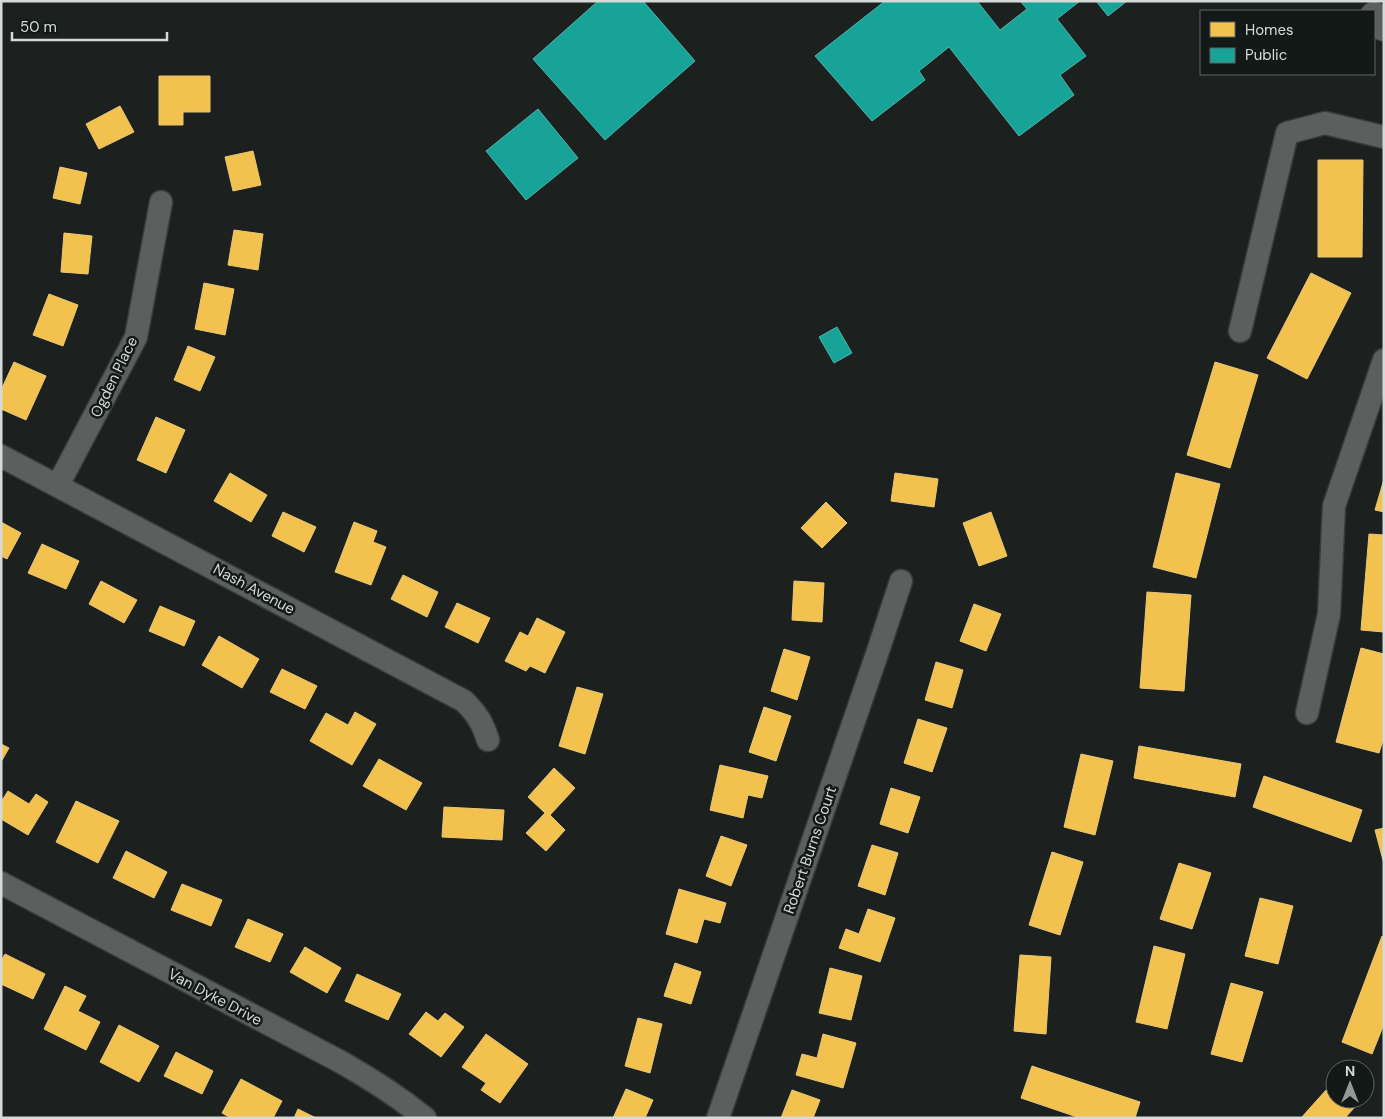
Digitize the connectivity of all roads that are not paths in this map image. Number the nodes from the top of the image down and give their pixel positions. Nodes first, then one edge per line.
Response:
1 (1360, 1) edge
2 (1369, 10) edge
3 (1375, 17) edge
4 (1384, 27) edge
5 (1384, 137) edge
6 (161, 202) dead end
7 (1240, 331) dead end
8 (1384, 360) edge
9 (1, 456) edge
10 (58, 486) junction
11 (901, 581) dead end
12 (1307, 713) dead end
13 (488, 740) dead end
14 (1, 884) edge
15 (425, 1118) edge
16 (718, 1118) edge

1 - 2 street
3 - 4 street
5 - 7 street
6 - 10 street, Ogden Place
8 - 12 street
9 - 10 street, Nash Avenue
10 - 13 street, Nash Avenue
11 - 16 street, Robert Burns Court
14 - 15 street, Van Dyke Drive

